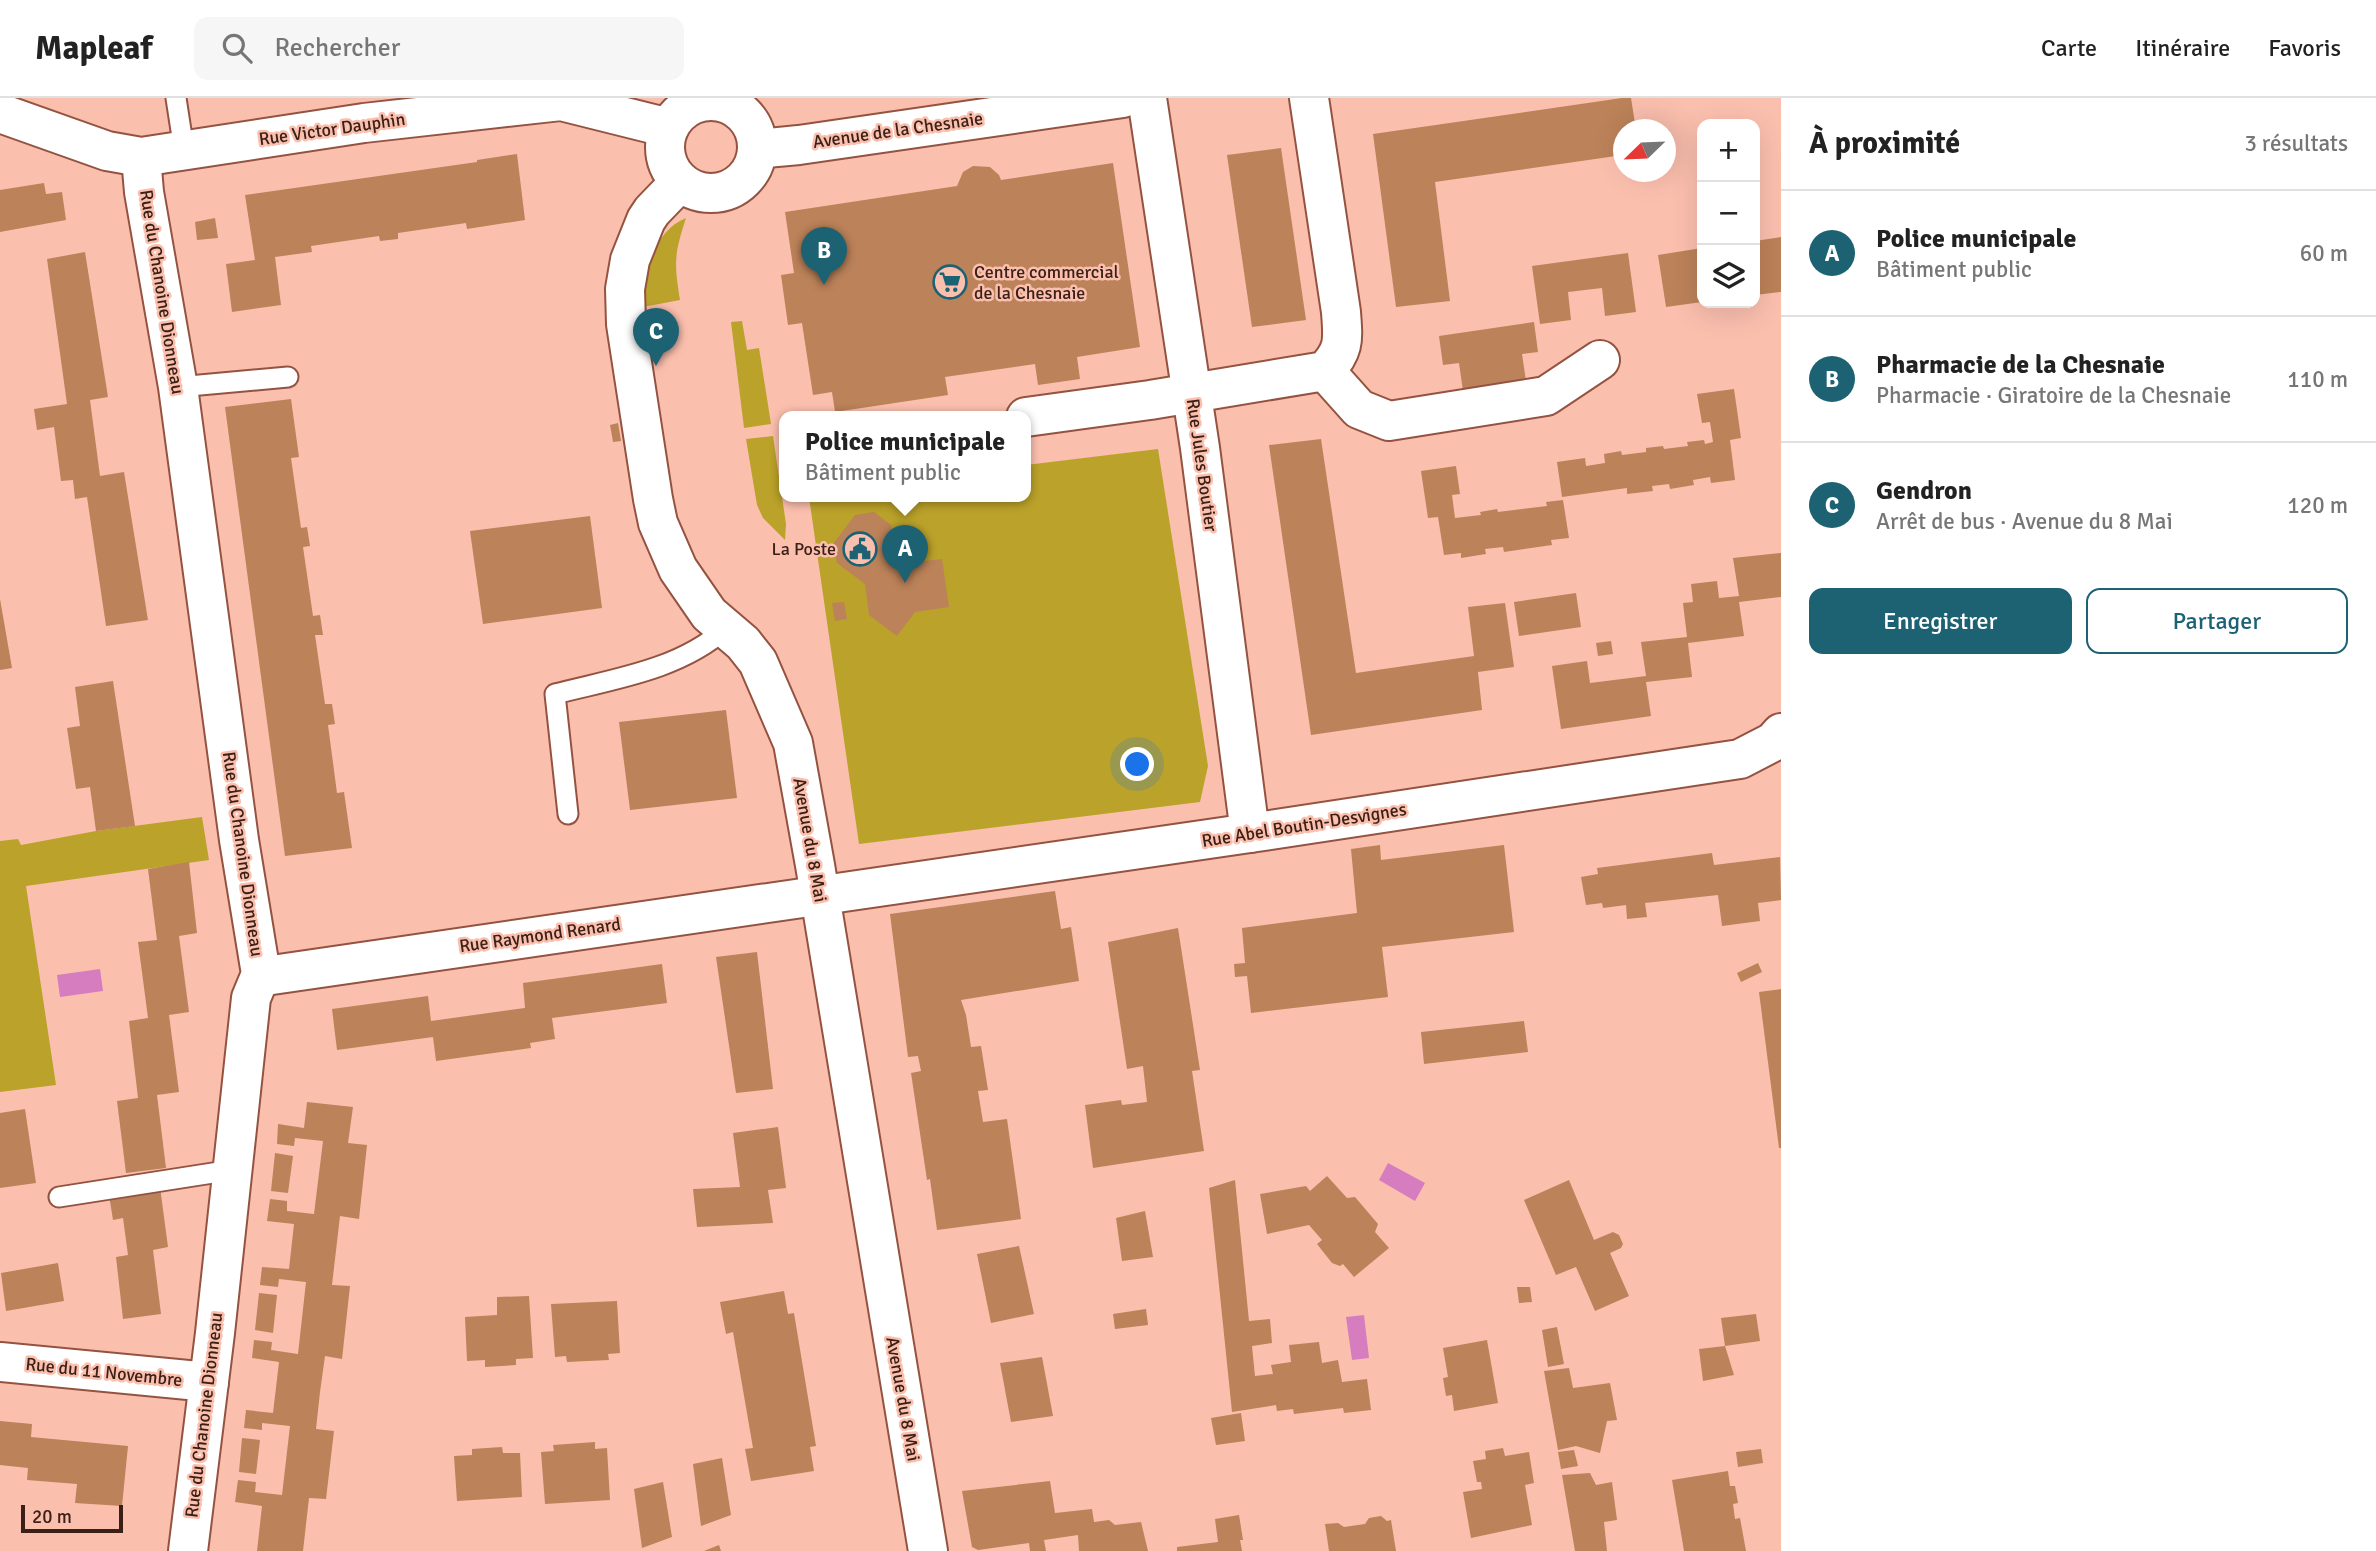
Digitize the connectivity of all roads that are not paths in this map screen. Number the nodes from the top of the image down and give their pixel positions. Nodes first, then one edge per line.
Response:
1 (176, 98) edge
2 (1123, 98) edge
3 (1147, 98) edge
4 (1309, 98) edge
5 (704, 100) edge
6 (362, 110) edge
7 (0, 113) edge
8 (668, 128) junction
9 (757, 149) junction
10 (184, 150) junction
11 (141, 157) junction
12 (680, 182) junction
13 (1600, 359) dead end
14 (1325, 371) junction
15 (288, 377) dead end
16 (178, 387) junction
17 (1192, 393) junction
18 (1031, 416) edge
19 (725, 629) junction
20 (1781, 733) edge
21 (568, 814) dead end
22 (1250, 834) junction
23 (819, 895) junction
24 (261, 974) junction
25 (232, 1170) junction
26 (59, 1197) dead end
27 (0, 1362) edge
28 (209, 1382) junction
29 (188, 1551) edge
30 (929, 1551) edge

1 - 10 lane
2 - 9 street, Avenue de la Chesnaie
3 - 17 street, Rue Jules Boutier
4 - 14 street
5 - 8 street
5 - 9 street
6 - 8 street, Rue Victor Dauphin
6 - 10 street, Rue Victor Dauphin
7 - 11 street, Rue Victor Dauphin
8 - 12 street
9 - 12 street
10 - 11 street, Rue Victor Dauphin
11 - 16 street, Rue du Chanoine Dionneau
12 - 19 street, Avenue du 8 Mai
13 - 14 street
14 - 17 street
15 - 16 lane
16 - 24 street, Rue du Chanoine Dionneau
17 - 18 street
17 - 22 street, Rue Jules Boutier
19 - 21 lane
19 - 23 street, Avenue du 8 Mai
20 - 22 street, Rue Abel Boutin-Desvignes
22 - 23 street, Rue Abel Boutin-Desvignes
23 - 24 street, Rue Raymond Renard
23 - 30 street, Avenue du 8 Mai
24 - 25 street, Rue du Chanoine Dionneau
25 - 26 lane
25 - 28 street, Rue du Chanoine Dionneau
27 - 28 street, Rue du 11 Novembre
28 - 29 street, Rue du Chanoine Dionneau

